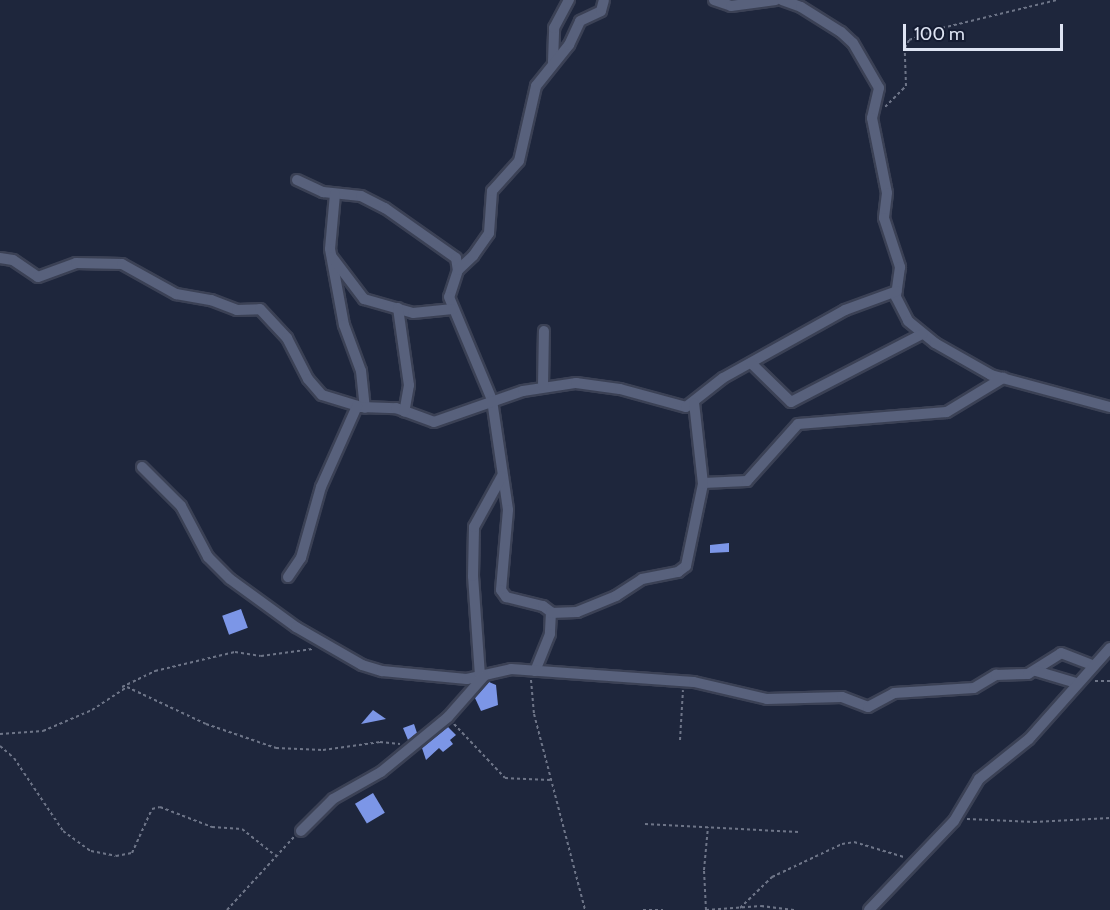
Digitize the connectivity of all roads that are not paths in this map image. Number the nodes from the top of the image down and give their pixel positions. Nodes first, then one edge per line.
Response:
1 (569, 0) edge
2 (604, 0) edge
3 (714, 0) edge
4 (776, 0) edge
5 (782, 0) edge
6 (553, 62) junction
7 (297, 180) dead end
8 (335, 194) junction
9 (330, 254) junction
10 (0, 258) edge
11 (458, 270) junction
12 (897, 291) junction
13 (398, 308) junction
14 (453, 309) junction
15 (544, 331) dead end
16 (922, 334) junction
17 (751, 363) junction
18 (1003, 378) junction
19 (543, 386) junction
20 (492, 400) junction
21 (694, 403) junction
22 (361, 407) junction
23 (1110, 407) edge
24 (404, 412) junction
25 (142, 467) dead end
26 (502, 476) junction
27 (703, 483) junction
28 (288, 577) dead end
29 (551, 614) junction
30 (1110, 648) edge
31 (1092, 665) junction
32 (533, 671) junction
33 (1036, 671) junction
34 (482, 676) junction
35 (1076, 683) junction
36 (301, 831) road end
37 (869, 910) edge

1 - 6 street
2 - 6 street
3 - 4 street
5 - 12 street
6 - 11 street
7 - 8 street
8 - 9 street
8 - 11 street
9 - 13 street
9 - 22 street
10 - 22 street
11 - 14 street
12 - 16 street
12 - 17 street
13 - 14 street
13 - 24 street
14 - 20 street
15 - 19 street
16 - 17 street
16 - 18 street
17 - 21 street
18 - 23 street
18 - 27 street
19 - 20 street
19 - 21 street
20 - 24 street
20 - 26 street
21 - 27 street
22 - 24 street
22 - 28 street
25 - 34 street
26 - 29 street
26 - 34 street
27 - 29 street
29 - 32 street
30 - 31 street
31 - 33 street
31 - 35 street
32 - 33 street
32 - 34 street
33 - 35 street
34 - 36 street
35 - 37 street

